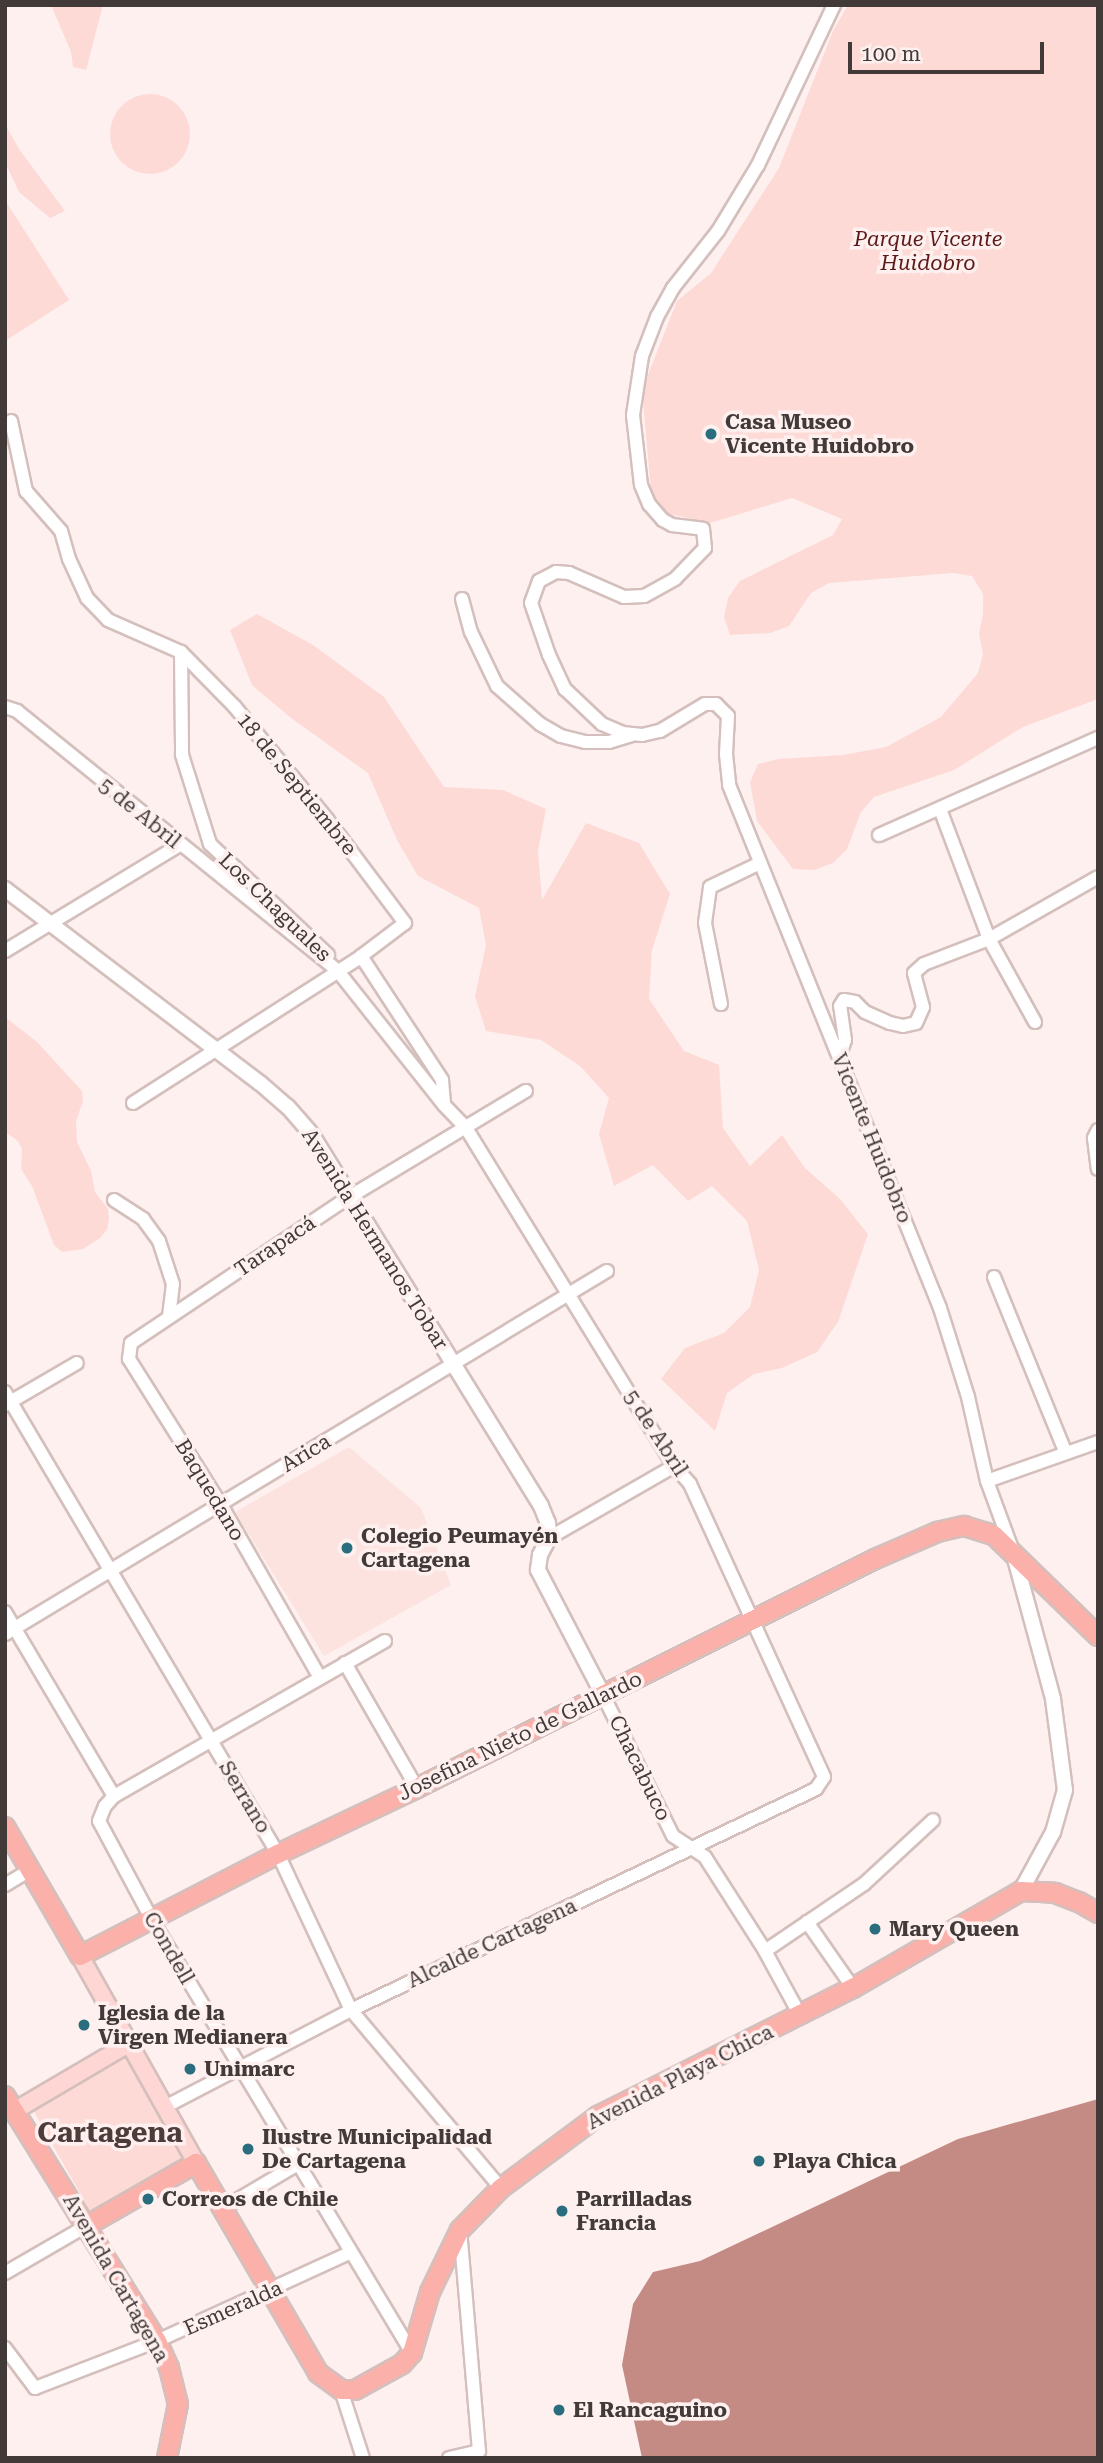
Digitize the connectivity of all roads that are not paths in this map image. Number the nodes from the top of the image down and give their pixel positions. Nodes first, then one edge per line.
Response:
1 (834, 5) edge
2 (11, 421) dead end
3 (463, 600) dead end
4 (181, 652) junction
5 (11, 709) edge
6 (5, 719) edge
7 (632, 735) junction
8 (1098, 738) edge
9 (940, 809) junction
10 (879, 835) dead end
11 (179, 845) junction
12 (758, 864) junction
13 (1098, 877) edge
14 (5, 889) edge
15 (50, 923) junction
16 (989, 939) junction
17 (5, 951) edge
18 (361, 956) junction
19 (337, 970) junction
20 (721, 1004) dead end
21 (1035, 1022) dead end
22 (216, 1049) junction
23 (839, 1055) junction
24 (526, 1091) dead end
25 (133, 1103) dead end
26 (444, 1105) junction
27 (466, 1128) junction
28 (1098, 1130) edge
29 (1098, 1169) edge
30 (351, 1196) junction
31 (114, 1200) dead end
32 (607, 1271) dead end
33 (993, 1277) dead end
34 (569, 1294) junction
35 (169, 1317) junction
36 (77, 1363) dead end
37 (454, 1364) junction
38 (7, 1400) edge
39 (1098, 1442) edge
40 (1066, 1453) junction
41 (674, 1466) junction
42 (987, 1481) junction
43 (220, 1505) junction
44 (549, 1538) junction
45 (1014, 1555) junction
46 (111, 1570) junction
47 (5, 1612) edge
48 (753, 1620) junction
49 (10, 1631) edge
50 (1098, 1636) edge
51 (385, 1641) dead end
52 (345, 1663) junction
53 (319, 1676) junction
54 (603, 1695) junction
55 (211, 1739) junction
56 (821, 1784) joint
57 (417, 1788) junction
58 (114, 1796) junction
59 (933, 1820) dead end
60 (5, 1827) edge
61 (692, 1848) junction
62 (278, 1854) junction
63 (30, 1870) junction
64 (5, 1885) edge
65 (1021, 1891) junction
66 (1098, 1913) edge
67 (152, 1920) junction
68 (807, 1922) junction
69 (765, 1951) junction
70 (80, 1956) junction
71 (853, 1988) junction
72 (351, 2010) junction
73 (800, 2015) junction
74 (128, 2044) junction
75 (240, 2068) junction
76 (5, 2082) edge
77 (164, 2107) junction
78 (9, 2108) edge
79 (196, 2163) junction
80 (299, 2165) junction
81 (501, 2189) junction
82 (222, 2208) junction
83 (86, 2226) junction
84 (460, 2230) junction
85 (351, 2252) junction
86 (5, 2273) edge
87 (270, 2292) junction
88 (157, 2341) junction
89 (5, 2348) edge
90 (412, 2353) junction
91 (341, 2390) junction
92 (167, 2458) edge
93 (363, 2458) edge
94 (449, 2458) edge

1 - 7 street
2 - 4 street
3 - 7 street
4 - 18 street, 18 de Septiembre
4 - 19 street, Los Chaguales
5 - 6 street
5 - 11 street, 5 de Abril
7 - 12 street, Vicente Huidobro
8 - 9 street
9 - 10 street
9 - 16 street
11 - 15 street
11 - 19 street, 5 de Abril
12 - 20 street
12 - 23 street, Vicente Huidobro
13 - 16 street
14 - 15 street, Avenida Hermanos Tobar
15 - 17 street
15 - 22 street, Avenida Hermanos Tobar
16 - 21 street
16 - 23 street
18 - 19 street
18 - 26 street
19 - 22 street
19 - 26 street, 5 de Abril
22 - 25 street
22 - 30 street, Avenida Hermanos Tobar
23 - 42 street, Vicente Huidobro
24 - 27 street, Tarapacá
26 - 27 street, 5 de Abril
27 - 30 street, Tarapacá
27 - 34 street, 5 de Abril
28 - 29 street
30 - 35 street, Tarapacá
30 - 37 street, Avenida Hermanos Tobar
31 - 35 street
32 - 34 street, Arica
33 - 40 street
34 - 37 street, Arica
34 - 41 street, 5 de Abril
35 - 43 street, Baquedano
36 - 38 street
37 - 43 street, Arica
37 - 44 street, Avenida Hermanos Tobar
38 - 46 street, Serrano
39 - 40 street
40 - 42 street
41 - 44 street
41 - 48 street, 5 de Abril
42 - 45 street, Vicente Huidobro
43 - 46 street, Arica
43 - 53 street, Baquedano
44 - 54 street, Chacabuco
45 - 48 main road, Josefina Nieto de Gallardo
45 - 50 main road
45 - 65 street, Vicente Huidobro
46 - 49 street, Arica
46 - 55 street, Serrano
47 - 49 street
48 - 54 main road, Josefina Nieto de Gallardo
48 - 56 street, 5 de Abril
49 - 58 street
51 - 52 street
52 - 53 street
52 - 57 street
53 - 55 street
54 - 57 main road, Josefina Nieto de Gallardo
54 - 61 street, Chacabuco
55 - 58 street
55 - 62 street, Serrano
56 - 61 street, Alcalde Cartagena
57 - 62 main road, Josefina Nieto de Gallardo
58 - 67 street, Condell
59 - 68 street
60 - 63 main road
61 - 69 street, Chacabuco
61 - 72 street, Alcalde Cartagena
62 - 67 main road, Josefina Nieto de Gallardo
62 - 72 street, Serrano
63 - 64 street
63 - 70 main road
65 - 66 main road
65 - 71 main road, Avenida Playa Chica
67 - 70 main road, Josefina Nieto de Gallardo
67 - 75 street, Condell
68 - 69 street
68 - 71 street
69 - 73 street, Chacabuco
70 - 74 main road
71 - 73 main road, Avenida Playa Chica
72 - 75 street, Alcalde Cartagena
72 - 81 street, Serrano
73 - 81 main road, Avenida Playa Chica
74 - 77 main road
74 - 78 main road
75 - 77 street, Alcalde Cartagena
75 - 80 street, Condell
76 - 78 main road, Avenida Cartagena
77 - 79 main road
78 - 83 main road, Avenida Cartagena
79 - 82 main road
79 - 83 main road
80 - 82 street
80 - 85 street, Condell
81 - 84 main road, Avenida Playa Chica
82 - 87 main road
83 - 86 street
83 - 88 main road, Avenida Cartagena
84 - 90 main road, Avenida Playa Chica
84 - 94 street
85 - 87 street, Esmeralda
85 - 90 street, Condell
87 - 88 street, Esmeralda
87 - 91 main road
88 - 89 street, Esmeralda
88 - 92 main road, Avenida Cartagena
90 - 91 main road
91 - 93 street

